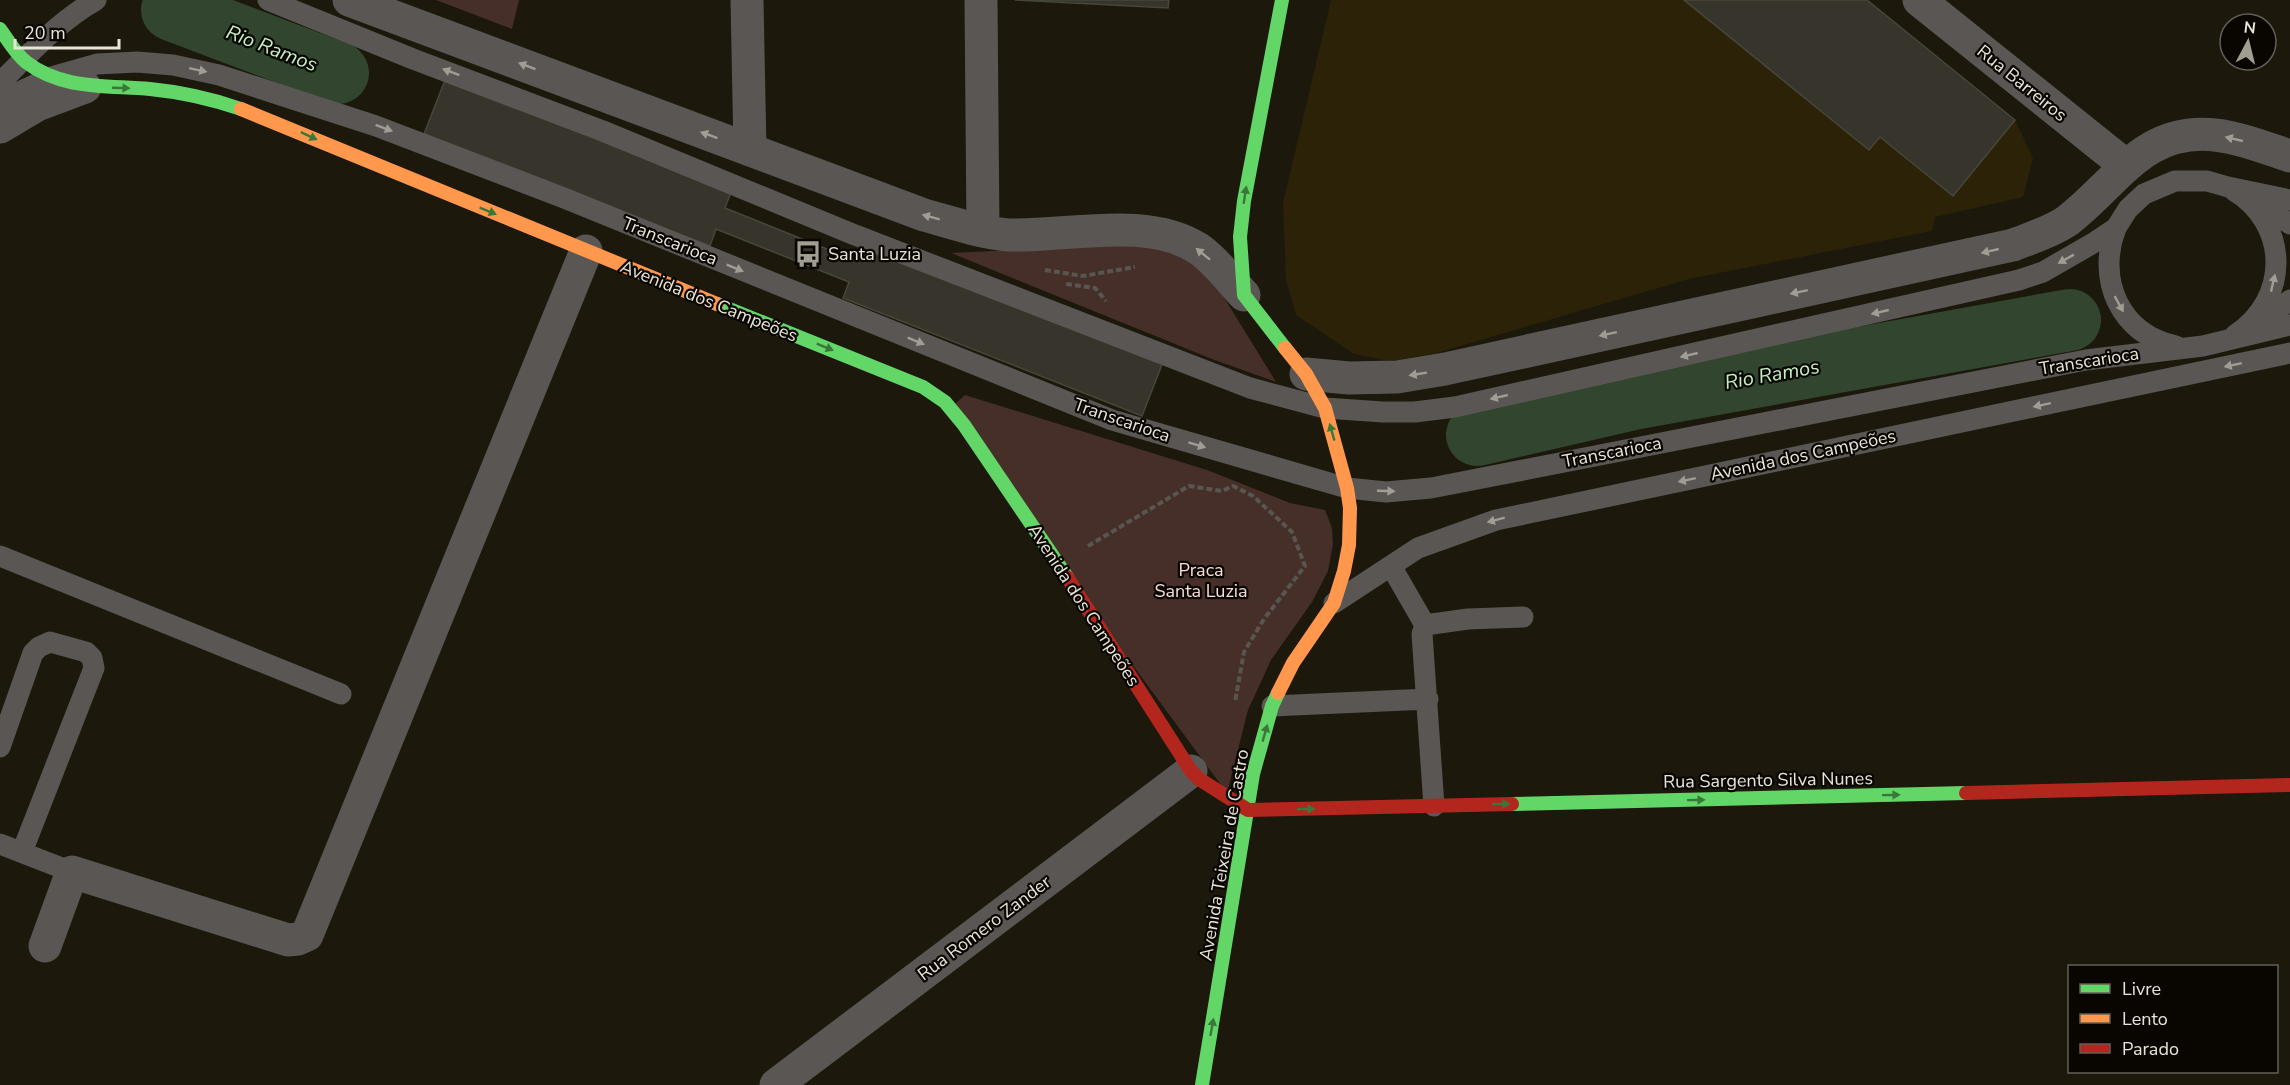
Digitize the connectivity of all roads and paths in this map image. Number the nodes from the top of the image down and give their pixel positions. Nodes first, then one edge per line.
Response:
1 (96, 0) edge
2 (268, 0) edge
3 (349, 0) edge
4 (747, 0) edge
5 (981, 0) edge
6 (1282, 0) edge
7 (1919, 0) edge
8 (8, 46) edge
9 (51, 77) junction
10 (0, 83) edge
11 (85, 87) junction
12 (0, 101) edge
13 (0, 127) edge
14 (750, 150) junction
15 (2290, 156) edge
16 (2125, 165) junction
17 (2228, 187) junction
18 (2155, 188) junction
19 (2290, 200) edge
20 (2290, 224) edge
21 (2116, 228) junction
22 (983, 231) junction
23 (586, 251) junction
24 (1141, 266) dead end
25 (1037, 269) dead end
26 (1244, 295) junction
27 (2290, 300) edge
28 (2290, 325) edge
29 (2224, 341) junction
30 (2192, 347) junction
31 (2290, 353) edge
32 (1306, 374) junction
33 (1325, 408) junction
34 (1347, 488) junction
35 (0, 556) edge
36 (1059, 564) junction
37 (1391, 566) junction
38 (1334, 603) junction
39 (1523, 617) dead end
40 (1425, 625) junction
41 (341, 694) dead end
42 (1428, 699) junction
43 (1272, 706) junction
44 (1234, 707) dead end
45 (0, 747) edge
46 (1191, 771) junction
47 (2290, 786) edge
48 (1434, 806) junction
49 (1248, 810) junction
50 (0, 844) edge
51 (22, 852) junction
52 (72, 872) junction
53 (45, 946) dead end
54 (776, 1085) edge
55 (1202, 1085) edge

1 - 8 lane
33 -> 2 lane
14 -> 3 street
4 - 14 street
5 - 22 street
26 -> 6 street
7 - 16 street, Rua Barreiros
8 - 9 street, Avenida dos Campeões
8 - 10 lane
9 - 11 street, Avenida dos Campeões
9 - 12 lane, Transcarioca
9 -> 34 lane, Transcarioca
11 - 13 street
11 -> 23 street, Avenida dos Campeões
22 -> 14 street
15 -> 16 street
16 - 18 lane
16 -> 32 street
17 - 18 lane
17 - 19 lane
17 - 20 lane
29 -> 17 lane
18 - 21 lane
21 -> 30 lane
21 -> 33 lane
26 -> 22 street
23 -> 36 street, Avenida dos Campeões
23 - 52 street
24 - 25 path
26 - 32 street, Avenida Teixeira de Castro
27 - 29 lane
28 - 29 lane, Transcarioca
29 - 30 lane, Transcarioca
34 -> 30 lane, Transcarioca
31 -> 37 lane, Avenida dos Campeões
32 - 33 street, Avenida Teixeira de Castro
34 -> 33 street, Avenida Teixeira de Castro
34 - 38 street, Avenida Teixeira de Castro
35 - 41 lane
36 - 44 path
36 - 46 street, Avenida dos Campeões
37 - 38 lane, Avenida dos Campeões
37 - 40 lane
38 - 43 street, Avenida Teixeira de Castro
39 - 40 lane
40 - 42 lane
42 - 43 lane
42 - 48 lane
49 -> 43 street, Avenida Teixeira de Castro
45 - 51 lane
46 - 49 street, Avenida dos Campeões
46 - 54 street, Rua Romero Zander
48 -> 47 street, Rua Sargento Silva Nunes
49 -> 48 street, Rua Sargento Silva Nunes
55 -> 49 street, Avenida Teixeira de Castro
50 - 51 lane
51 - 52 lane
52 - 53 street

